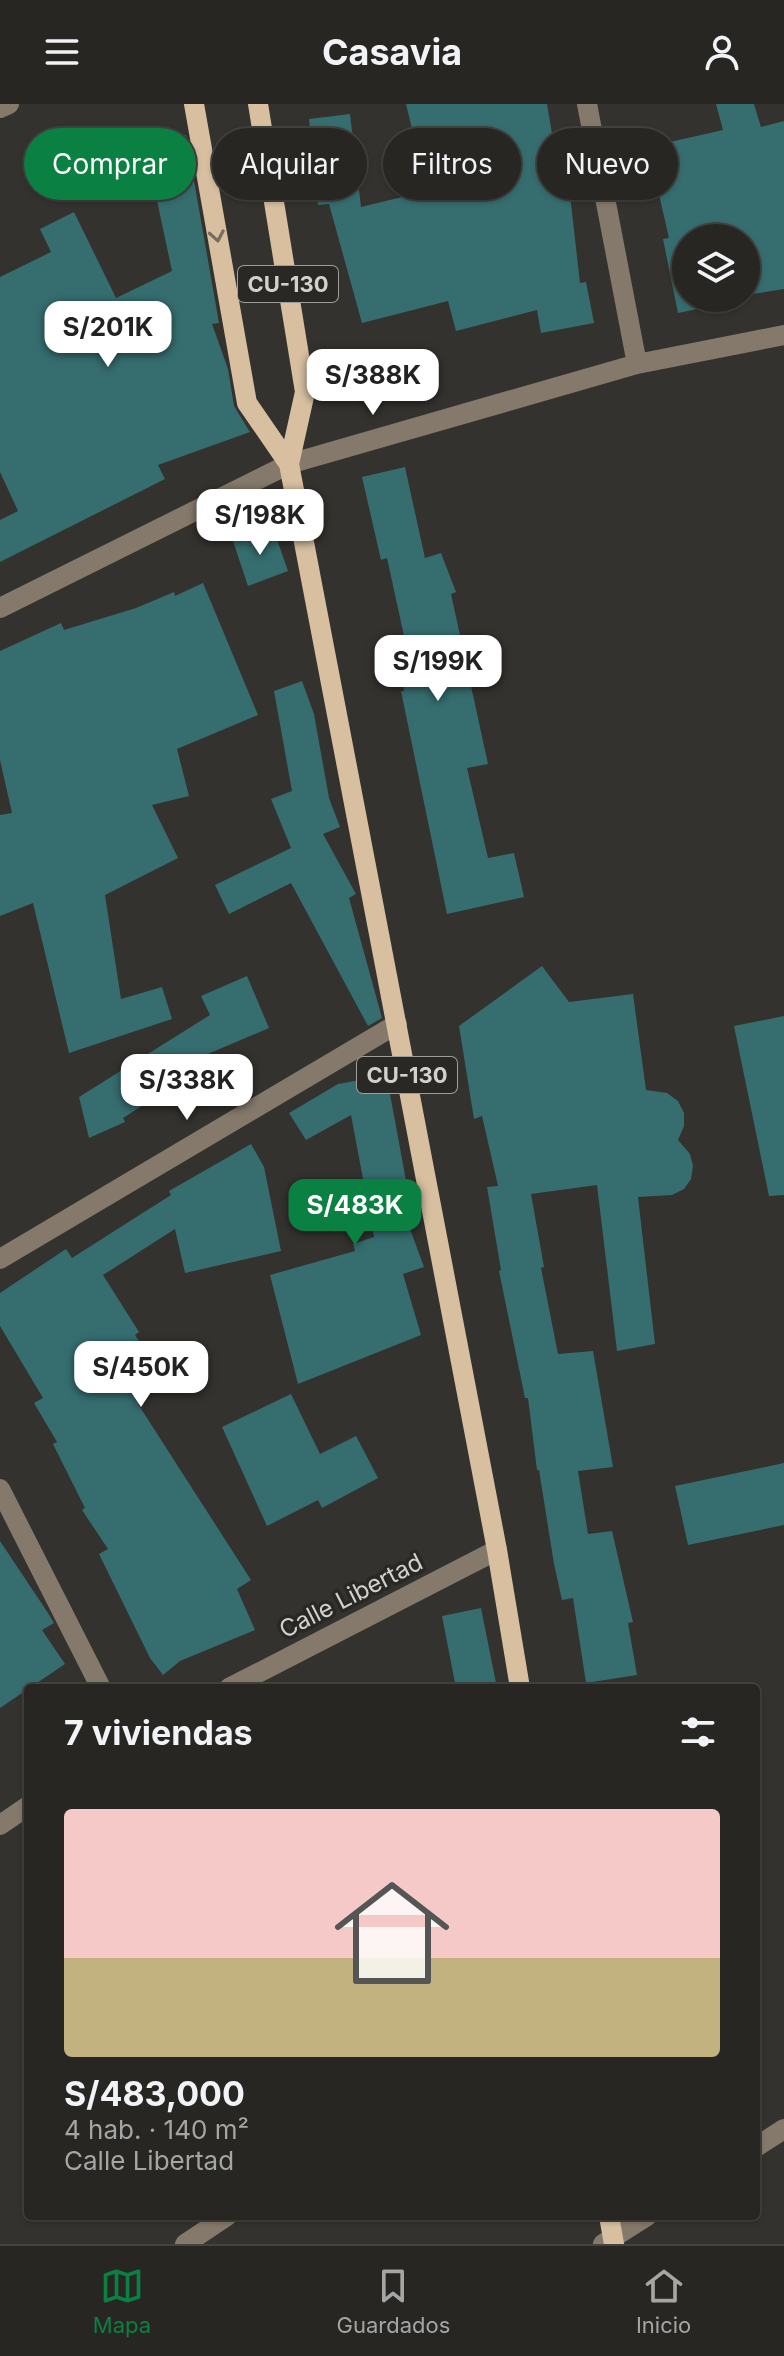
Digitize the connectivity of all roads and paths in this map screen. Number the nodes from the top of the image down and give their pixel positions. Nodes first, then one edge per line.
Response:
1 (9, 104) edge
2 (194, 104) edge
3 (258, 104) edge
4 (587, 104) edge
5 (0, 108) edge
6 (784, 335) edge
7 (637, 364) junction
8 (289, 464) junction
9 (0, 608) edge
10 (397, 1024) junction
11 (0, 1259) edge
12 (0, 1489) edge
13 (497, 1550) junction
14 (99, 1684) edge
15 (237, 1684) edge
16 (519, 1684) edge
17 (24, 1809) edge
18 (0, 1825) edge
19 (784, 2129) edge
20 (760, 2144) edge
21 (221, 2220) edge
22 (609, 2220) edge
23 (641, 2220) edge
24 (610, 2242) edge
25 (185, 2244) edge

1 - 5 street
2 -> 8 main road, CU-130
3 - 8 main road, CU-130
4 - 7 street
6 - 7 street
7 - 8 street
8 - 9 street
8 - 10 main road, CU-130
10 - 11 street
10 - 13 main road, CU-130
12 - 14 street
13 - 15 street, Calle Libertad
13 - 16 main road, CU-130
17 - 18 street
19 - 20 street
21 - 25 street
22 - 24 main road
23 - 24 street

